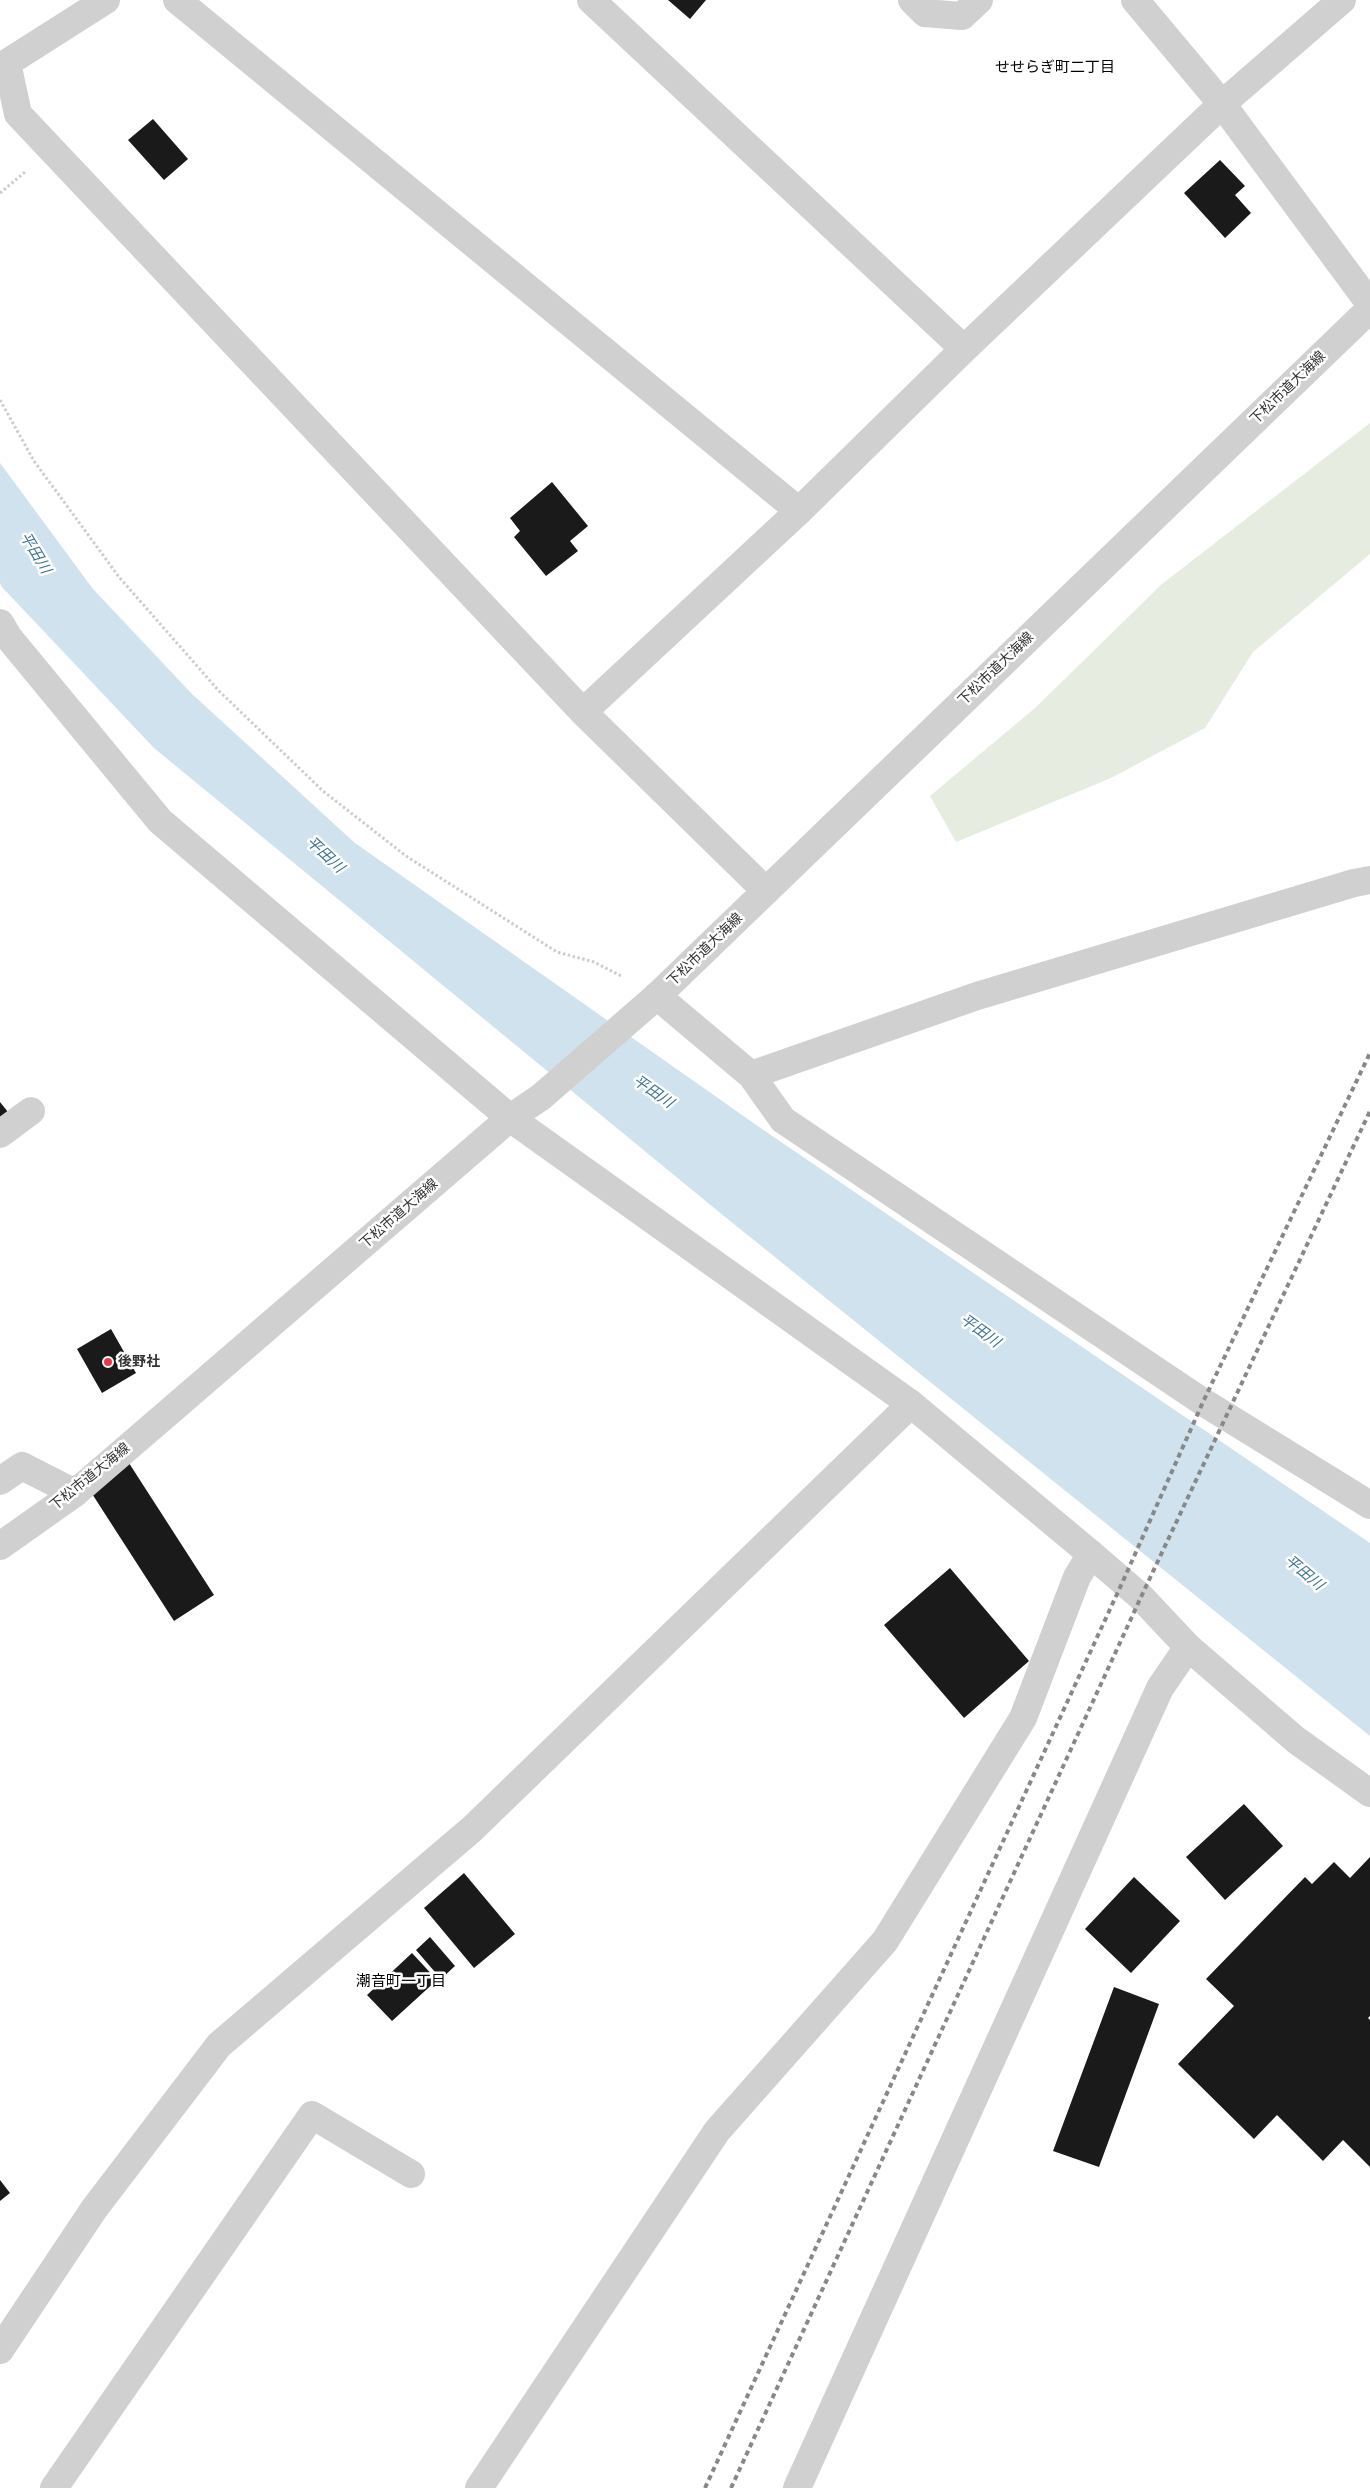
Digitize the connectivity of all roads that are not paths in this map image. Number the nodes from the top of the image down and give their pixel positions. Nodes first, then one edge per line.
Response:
1 (106, 0) edge
2 (177, 0) edge
3 (591, 0) edge
4 (912, 0) edge
5 (979, 0) edge
6 (1136, 0) edge
7 (1342, 0) edge
8 (1222, 104) junction
9 (1370, 304) edge
10 (1370, 309) edge
11 (964, 349) junction
12 (799, 511) junction
13 (0, 624) edge
14 (583, 712) junction
15 (1370, 880) edge
16 (766, 890) junction
17 (656, 996) junction
18 (751, 1075) junction
19 (31, 1111) dead end
20 (510, 1118) junction
21 (0, 1134) edge
22 (911, 1404) junction
23 (0, 1481) edge
24 (75, 1492) junction
25 (1370, 1505) edge
26 (0, 1546) edge
27 (1092, 1554) junction
28 (1188, 1647) junction
29 (1370, 1793) edge
30 (411, 2174) dead end
31 (0, 2350) edge
32 (54, 2488) edge
33 (479, 2488) edge
34 (797, 2488) edge

1 - 14 street
2 - 12 street
3 - 11 street
4 - 5 street
6 - 8 street
7 - 8 street
8 - 9 street
8 - 11 street
10 - 16 street, 下松市道大海線
11 - 12 street
12 - 14 street
13 - 20 street
14 - 16 street
15 - 18 street
16 - 17 street, 下松市道大海線
17 - 18 street
17 - 20 street, 下松市道大海線
18 - 25 street
19 - 21 street
20 - 22 street
20 - 24 street, 下松市道大海線
22 - 27 street
22 - 31 street
23 - 24 street
24 - 26 street, 下松市道大海線
27 - 28 street
27 - 33 street
28 - 29 street
28 - 34 street
30 - 32 street

